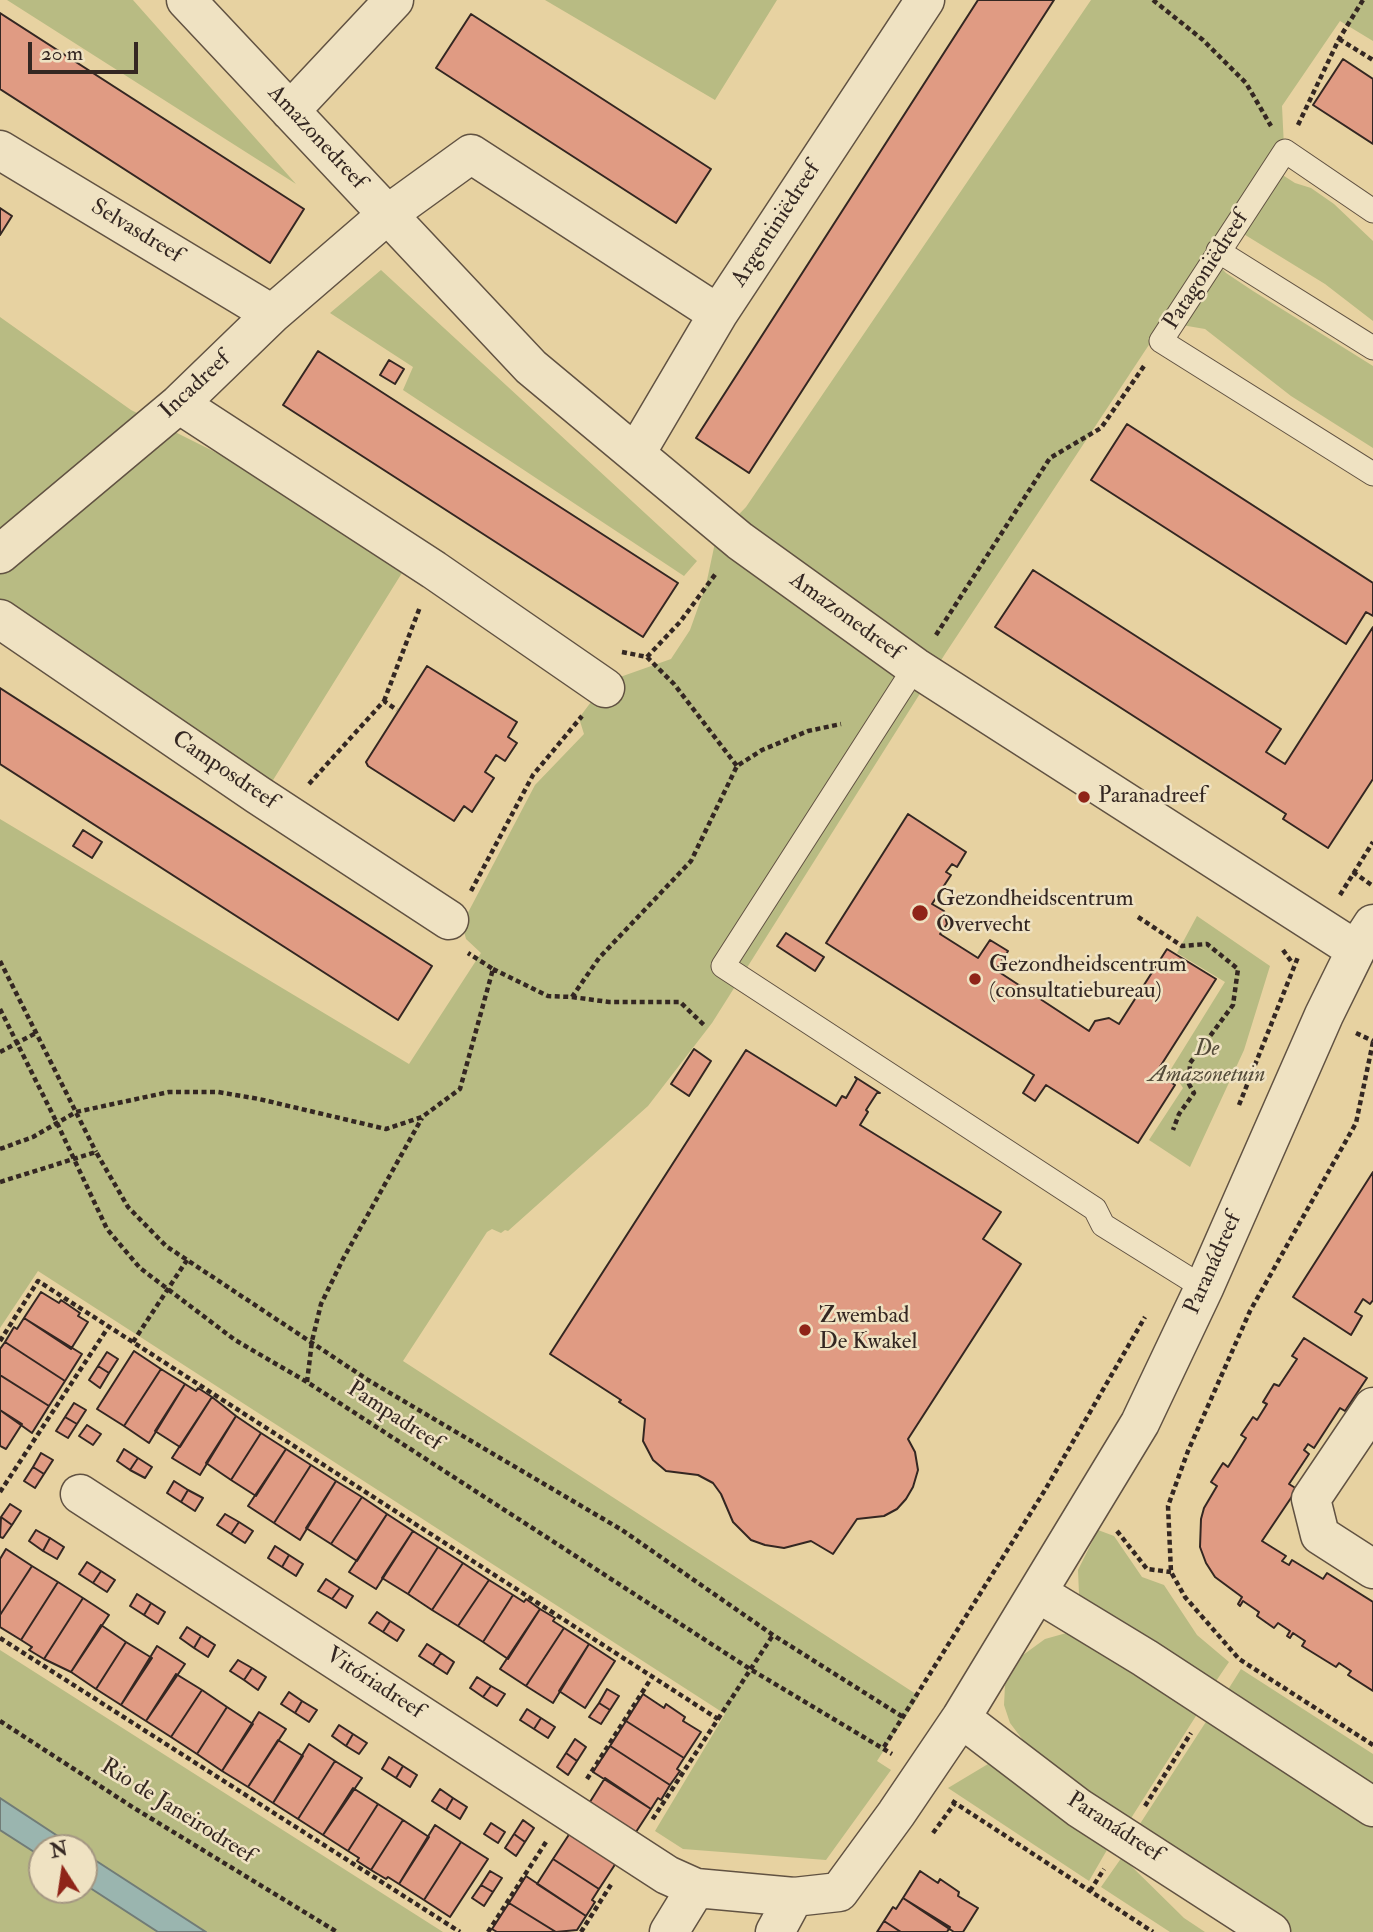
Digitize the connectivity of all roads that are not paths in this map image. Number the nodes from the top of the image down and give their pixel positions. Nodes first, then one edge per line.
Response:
1 (186, 0) edge
2 (394, 0) edge
3 (925, 0) edge
4 (290, 111) junction
5 (0, 150) edge
6 (1373, 211) edge
7 (388, 214) junction
8 (1218, 251) junction
9 (272, 314) junction
10 (719, 314) junction
11 (1373, 348) edge
12 (179, 404) junction
13 (636, 453) junction
14 (1373, 474) edge
15 (0, 554) edge
16 (0, 619) edge
17 (915, 667) junction
18 (605, 688) road end
19 (449, 920) road end
20 (1365, 937) edge
21 (1188, 1279) junction
22 (1373, 1406) edge
23 (80, 1494) dead end
24 (1373, 1569) edge
25 (1038, 1593) junction
26 (961, 1718) junction
27 (1373, 1807) edge
28 (682, 1882) junction
29 (794, 1898) junction
30 (669, 1932) edge
31 (775, 1932) edge
32 (1271, 1932) edge

1 - 4 street, Amazonedreef
2 - 4 street
3 - 10 street, Argentiniëdreef
4 - 7 street, Amazonedreef
5 - 9 street, Selvasdreef
6 - 8 lane, Patagoniëdreef
7 - 9 street, Incadreef
7 - 10 street
7 - 13 street, Amazonedreef
8 - 11 lane
8 - 14 lane, Patagoniëdreef
9 - 12 street, Incadreef
10 - 13 street, Argentiniëdreef
12 - 15 street, Incadreef
12 - 18 street
13 - 17 street, Amazonedreef
16 - 19 street, Camposdreef
17 - 20 street, Amazonedreef
17 - 21 lane
20 - 21 street, Paranádreef
21 - 25 street, Paranádreef
22 - 24 street
23 - 28 street, Vitóriadreef
25 - 26 street, Paranádreef
25 - 27 street
26 - 29 street, Paranádreef
26 - 32 street, Paranádreef
28 - 29 street, Paranádreef
28 - 30 street
29 - 31 street

